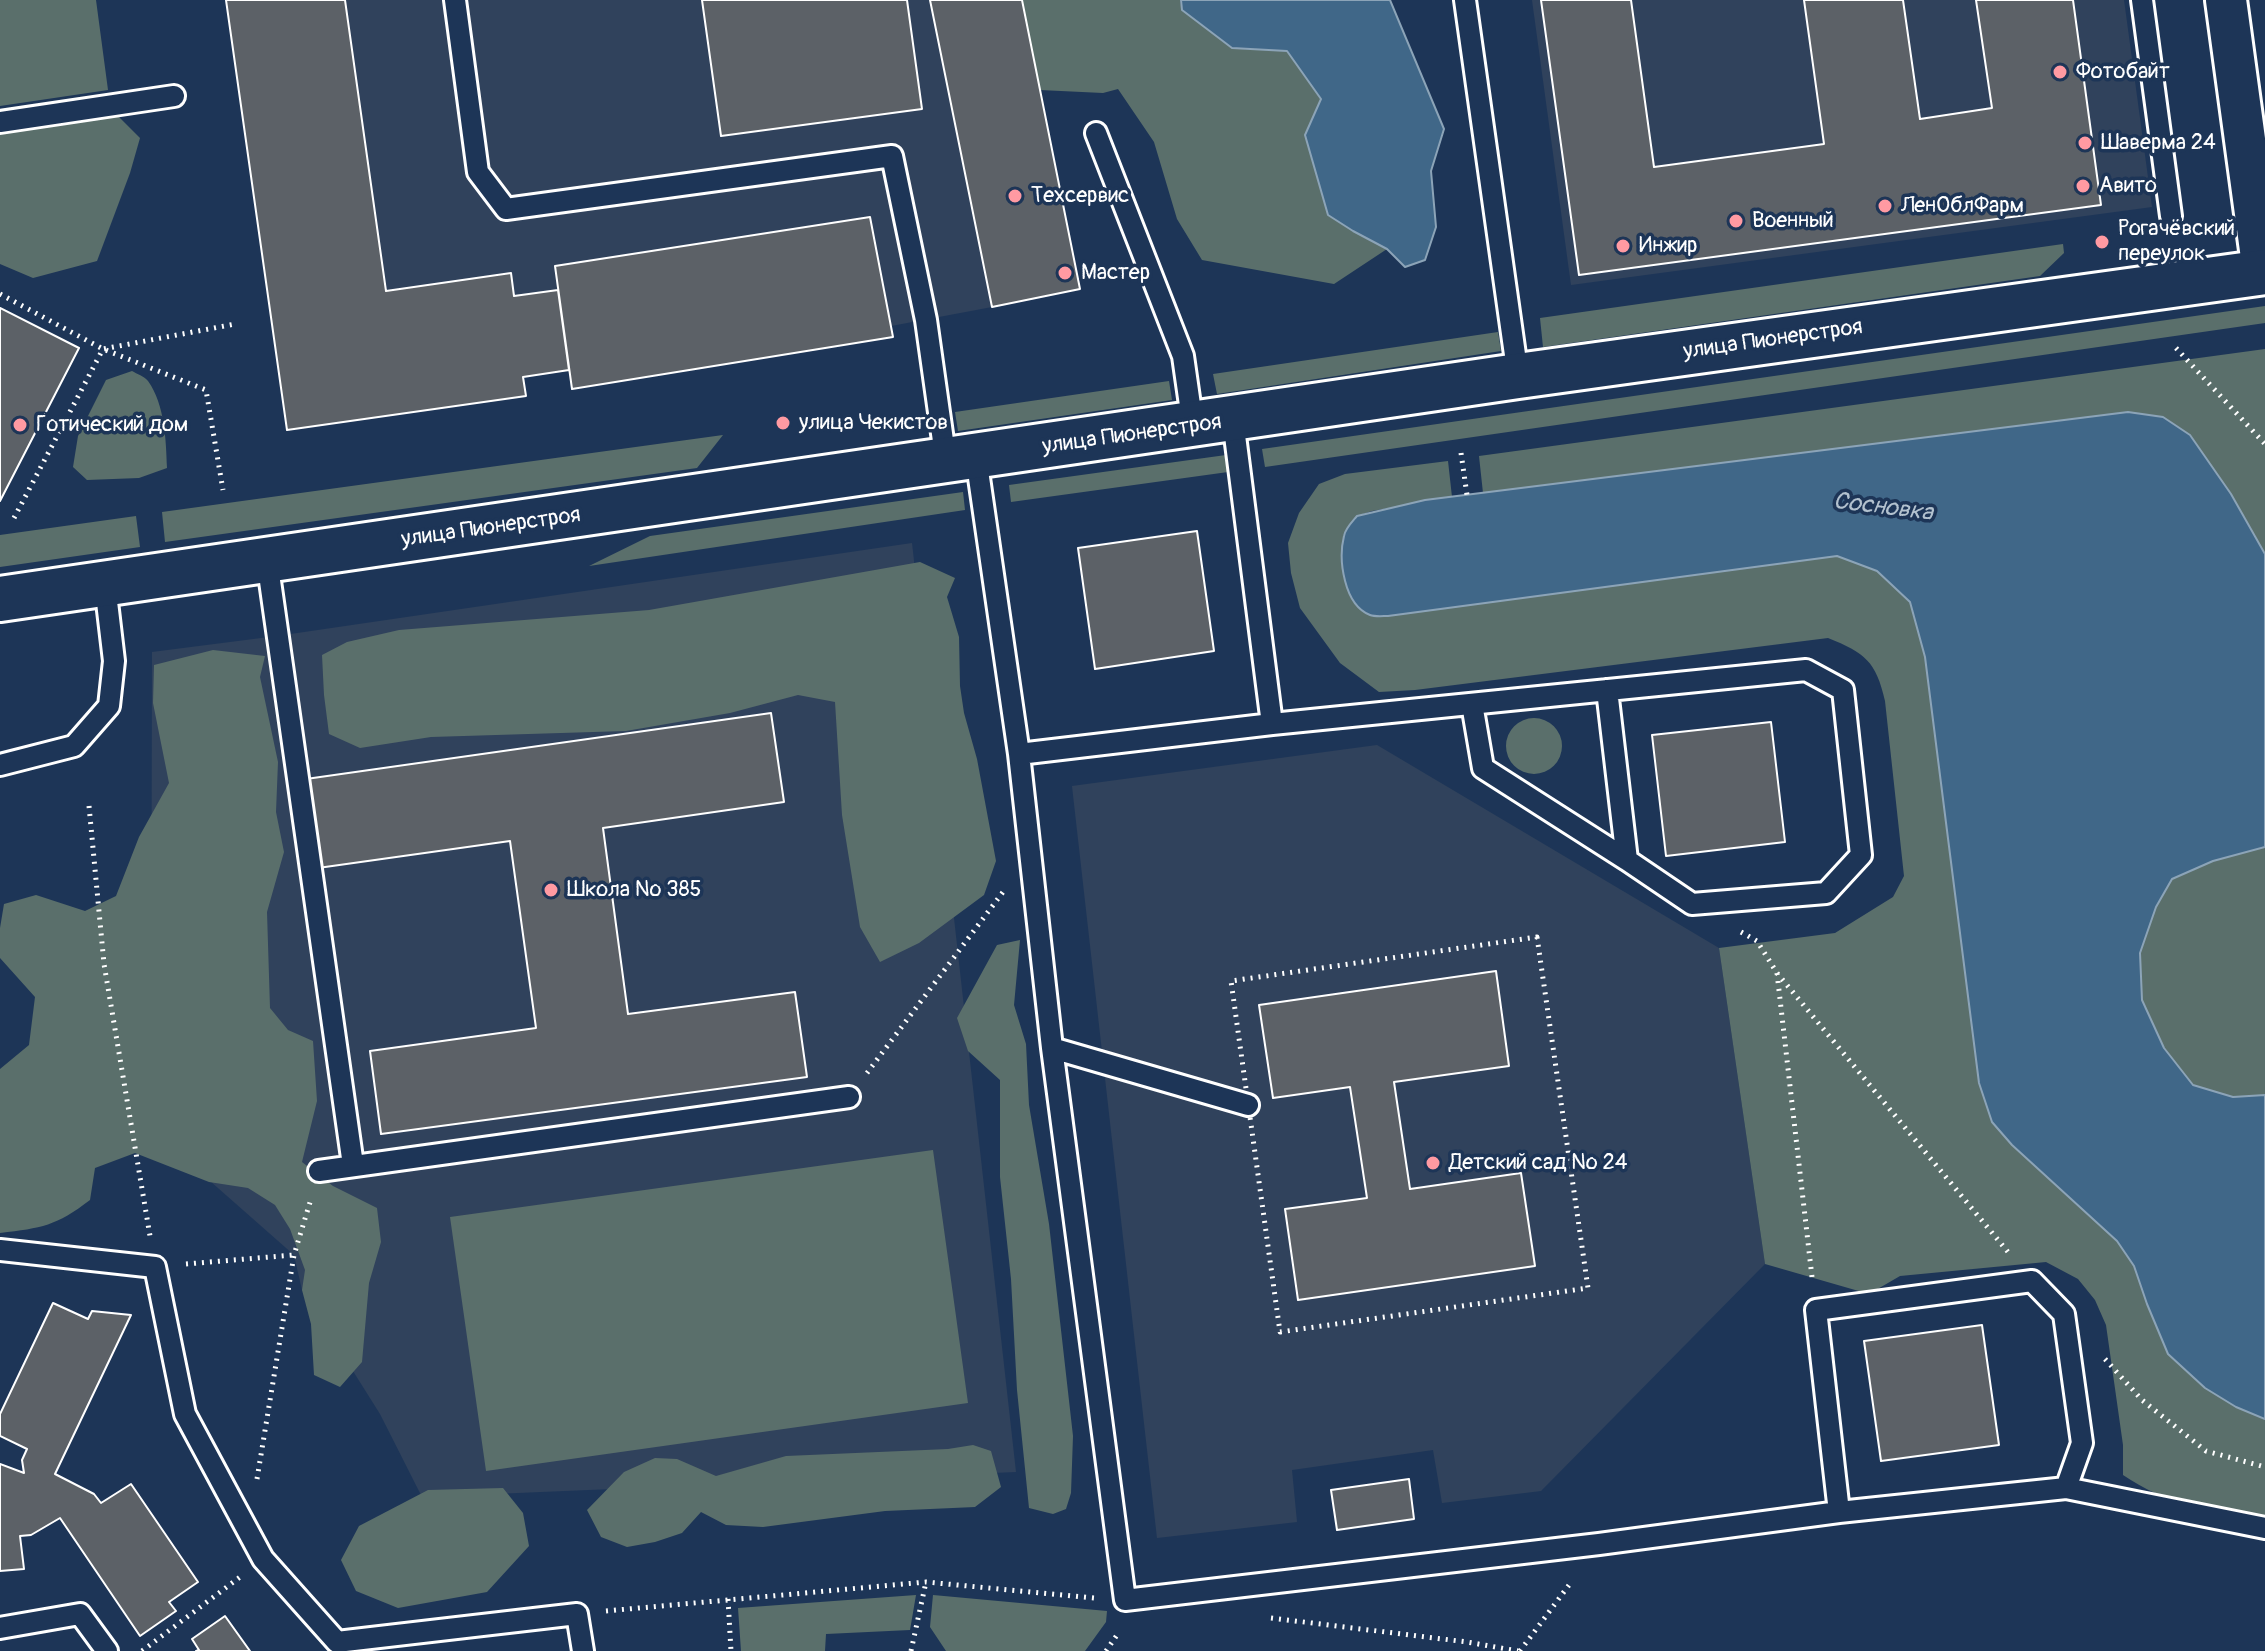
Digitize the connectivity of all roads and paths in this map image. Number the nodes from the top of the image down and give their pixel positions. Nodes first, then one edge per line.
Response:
1 (455, 0) edge
2 (1465, 0) edge
3 (2142, 0) edge
4 (2226, 0) edge
5 (174, 96) dead end
6 (0, 122) edge
7 (1096, 133) dead end
8 (2171, 216) dead end
9 (2264, 272) edge
10 (0, 294) edge
11 (235, 324) dead end
12 (2176, 348) dead end
13 (103, 349) junction
14 (1518, 376) junction
15 (1213, 423) junction
16 (2265, 444) edge
17 (1461, 453) dead end
18 (961, 459) junction
19 (223, 490) dead end
20 (1467, 495) dead end
21 (14, 518) dead end
22 (267, 560) junction
23 (105, 585) junction
24 (0, 599) edge
25 (1607, 690) junction
26 (1472, 704) junction
27 (1272, 724) junction
28 (1019, 754) junction
29 (0, 765) edge
30 (89, 806) dead end
31 (1030, 856) junction
32 (1627, 860) junction
33 (1692, 904) junction
34 (1777, 973) junction
35 (1052, 1048) junction
36 (849, 1097) joint
37 (1248, 1105) junction
38 (353, 1165) junction
39 (319, 1171) joint
40 (0, 1250) edge
41 (294, 1255) junction
42 (155, 1267) junction
43 (2032, 1281) junction
44 (1816, 1310) junction
45 (2064, 1314) junction
46 (2265, 1467) edge
47 (256, 1486) dead end
48 (2066, 1488) junction
49 (1839, 1512) junction
50 (2265, 1528) edge
51 (1599, 1544) junction
52 (263, 1559) junction
53 (926, 1582) junction
54 (728, 1599) junction
55 (1125, 1600) junction
56 (577, 1614) junction
57 (1265, 1618) dead end
58 (0, 1628) edge
59 (107, 1651) edge
60 (142, 1651) edge
61 (583, 1651) edge
62 (731, 1651) edge
63 (911, 1651) edge
64 (1519, 1651) edge

1 - 18 lane
2 - 14 lane
3 - 8 lane
4 - 9 street
5 - 6 lane
7 - 15 lane
9 - 14 street, улица Пионерстроя
10 - 13 path
11 - 13 path
12 - 16 path
13 - 19 path
13 - 21 path
14 - 15 street, улица Пионерстроя
15 - 18 street, улица Пионерстроя
15 - 27 lane
17 - 20 path
18 - 22 street, улица Пионерстроя
18 - 28 lane
22 - 23 street, улица Пионерстроя
22 - 38 lane
23 - 24 street, улица Пионерстроя
23 - 29 lane
25 - 26 lane
25 - 32 lane
25 - 33 lane
26 - 27 lane
26 - 32 lane
27 - 28 lane
28 - 31 lane
30 - 42 path
31 - 35 lane
31 - 36 path
32 - 33 lane
33 - 34 path
34 - 43 path
34 - 44 path
35 - 37 lane
35 - 55 lane
36 - 38 lane
37 - 37 path
38 - 39 lane
39 - 41 path
40 - 42 lane
41 - 42 path
41 - 47 path
42 - 52 lane
43 - 44 lane
43 - 45 lane
44 - 49 lane
45 - 46 path
45 - 48 lane
48 - 49 lane
48 - 50 lane
49 - 51 lane
51 - 55 lane
51 - 64 path
52 - 56 lane
52 - 60 path
53 - 54 path
53 - 55 path
53 - 63 path
54 - 56 path
54 - 62 path
56 - 61 lane
57 - 64 path
58 - 59 lane

